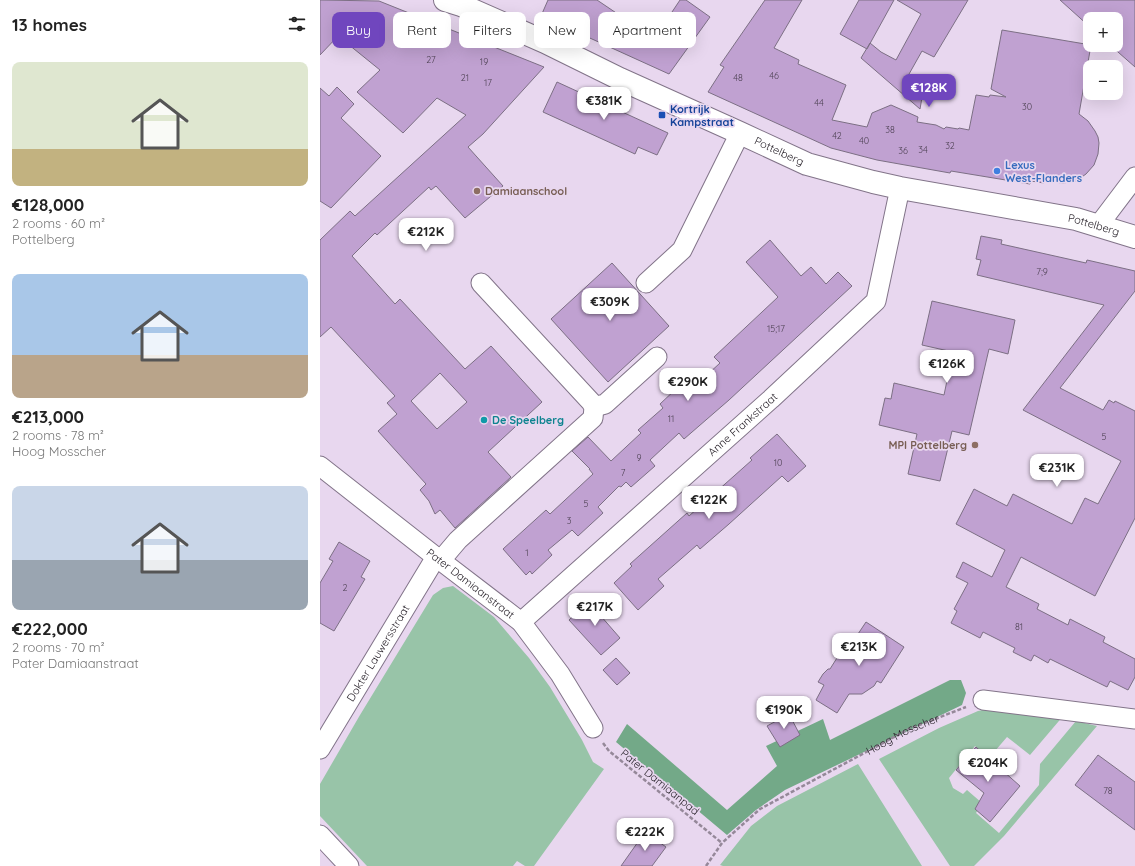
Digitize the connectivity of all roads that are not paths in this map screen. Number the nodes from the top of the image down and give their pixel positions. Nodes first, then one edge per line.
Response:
1 (445, 0) edge
2 (740, 133) junction
3 (1135, 177) edge
4 (900, 188) junction
5 (1098, 226) junction
6 (1135, 237) edge
7 (481, 283) dead end
8 (646, 283) dead end
9 (657, 357) dead end
10 (594, 408) junction
11 (320, 466) edge
12 (439, 559) junction
13 (521, 622) junction
14 (983, 700) road end
15 (1135, 719) edge
16 (592, 728) road end
17 (320, 749) edge
18 (320, 835) edge
19 (349, 866) edge

1 - 2 main road, Pottelberg
2 - 4 main road, Pottelberg
2 - 8 street
3 - 5 street
4 - 5 main road, Pottelberg
4 - 13 street, Anne Frankstraat
5 - 6 main road, Pottelberg
7 - 10 street
9 - 10 street
10 - 12 street, Dokter Lauwersstraat
11 - 12 street, Pater Damiaanstraat
12 - 13 street, Pater Damiaanstraat
12 - 17 street, Dokter Lauwersstraat
13 - 16 street, Pater Damiaanstraat
14 - 15 street
18 - 19 street

